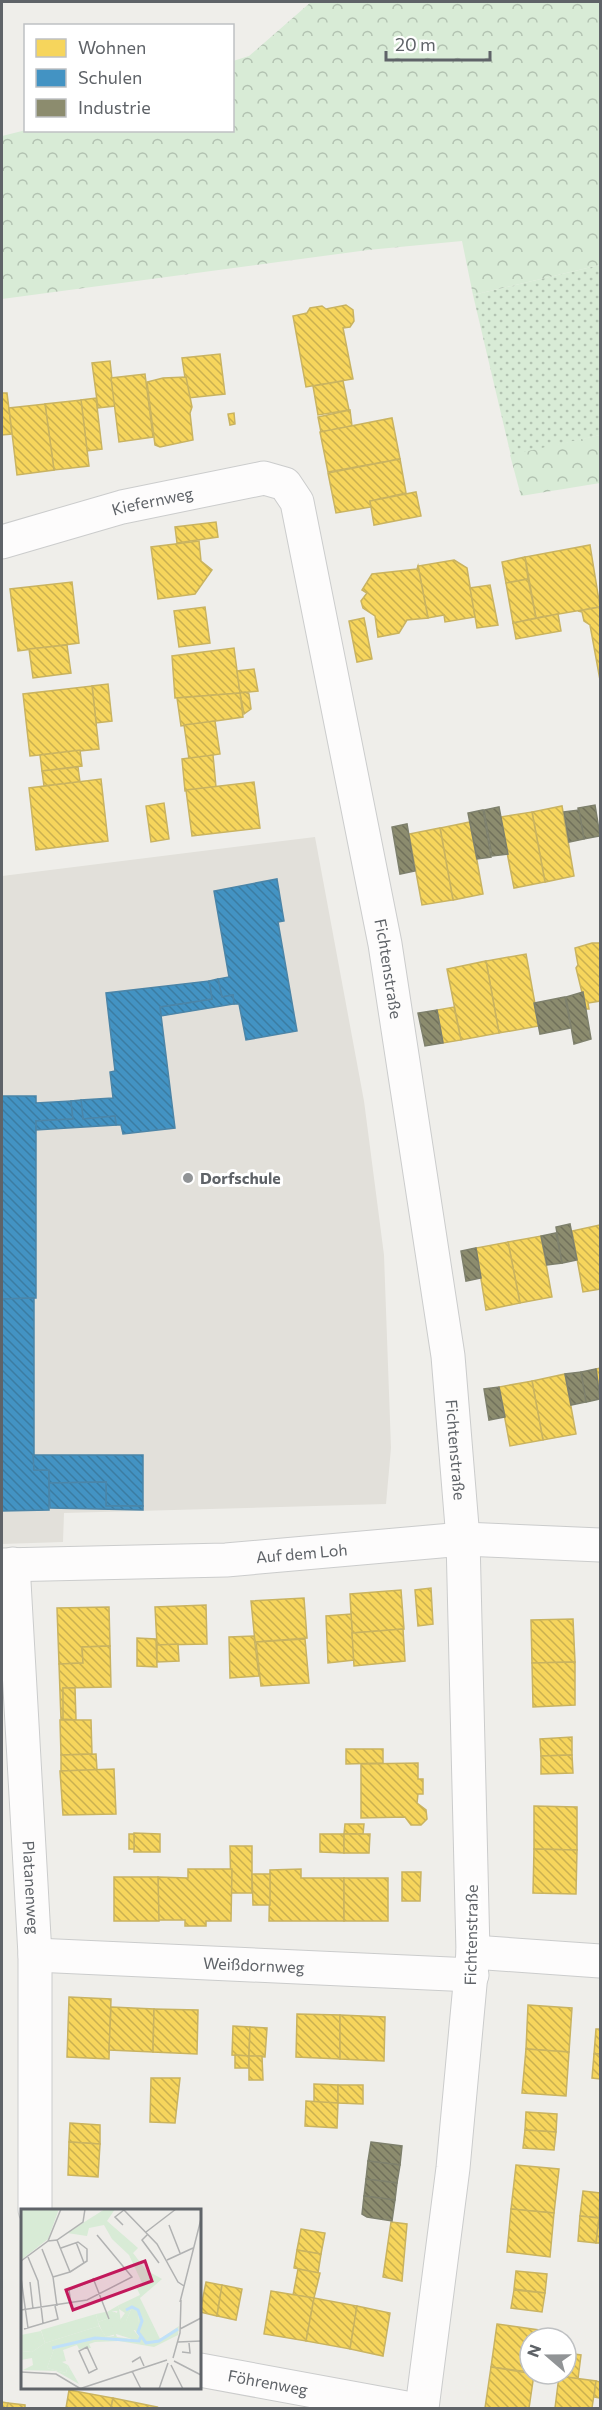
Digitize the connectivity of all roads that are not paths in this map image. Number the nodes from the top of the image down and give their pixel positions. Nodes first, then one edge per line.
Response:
1 (297, 502) joint
2 (2, 542) edge
3 (463, 1539) junction
4 (600, 1545) edge
5 (7, 1565) edge
6 (35, 1955) junction
7 (600, 1961) edge
8 (472, 1963) junction
9 (35, 2209) edge
10 (201, 2370) edge
11 (406, 2409) edge
12 (422, 2409) edge

1 - 2 street, Kiefernweg
1 - 3 street, Fichtenstraße
3 - 4 street, Auf dem Loh
3 - 5 street, Auf dem Loh
3 - 8 street, Fichtenstraße
5 - 6 street, Platanenweg
6 - 8 street, Weißdornweg
6 - 9 street, Platanenweg
7 - 8 street, Weißdornweg
8 - 12 street, Fichtenstraße
10 - 11 street, Föhrenweg

